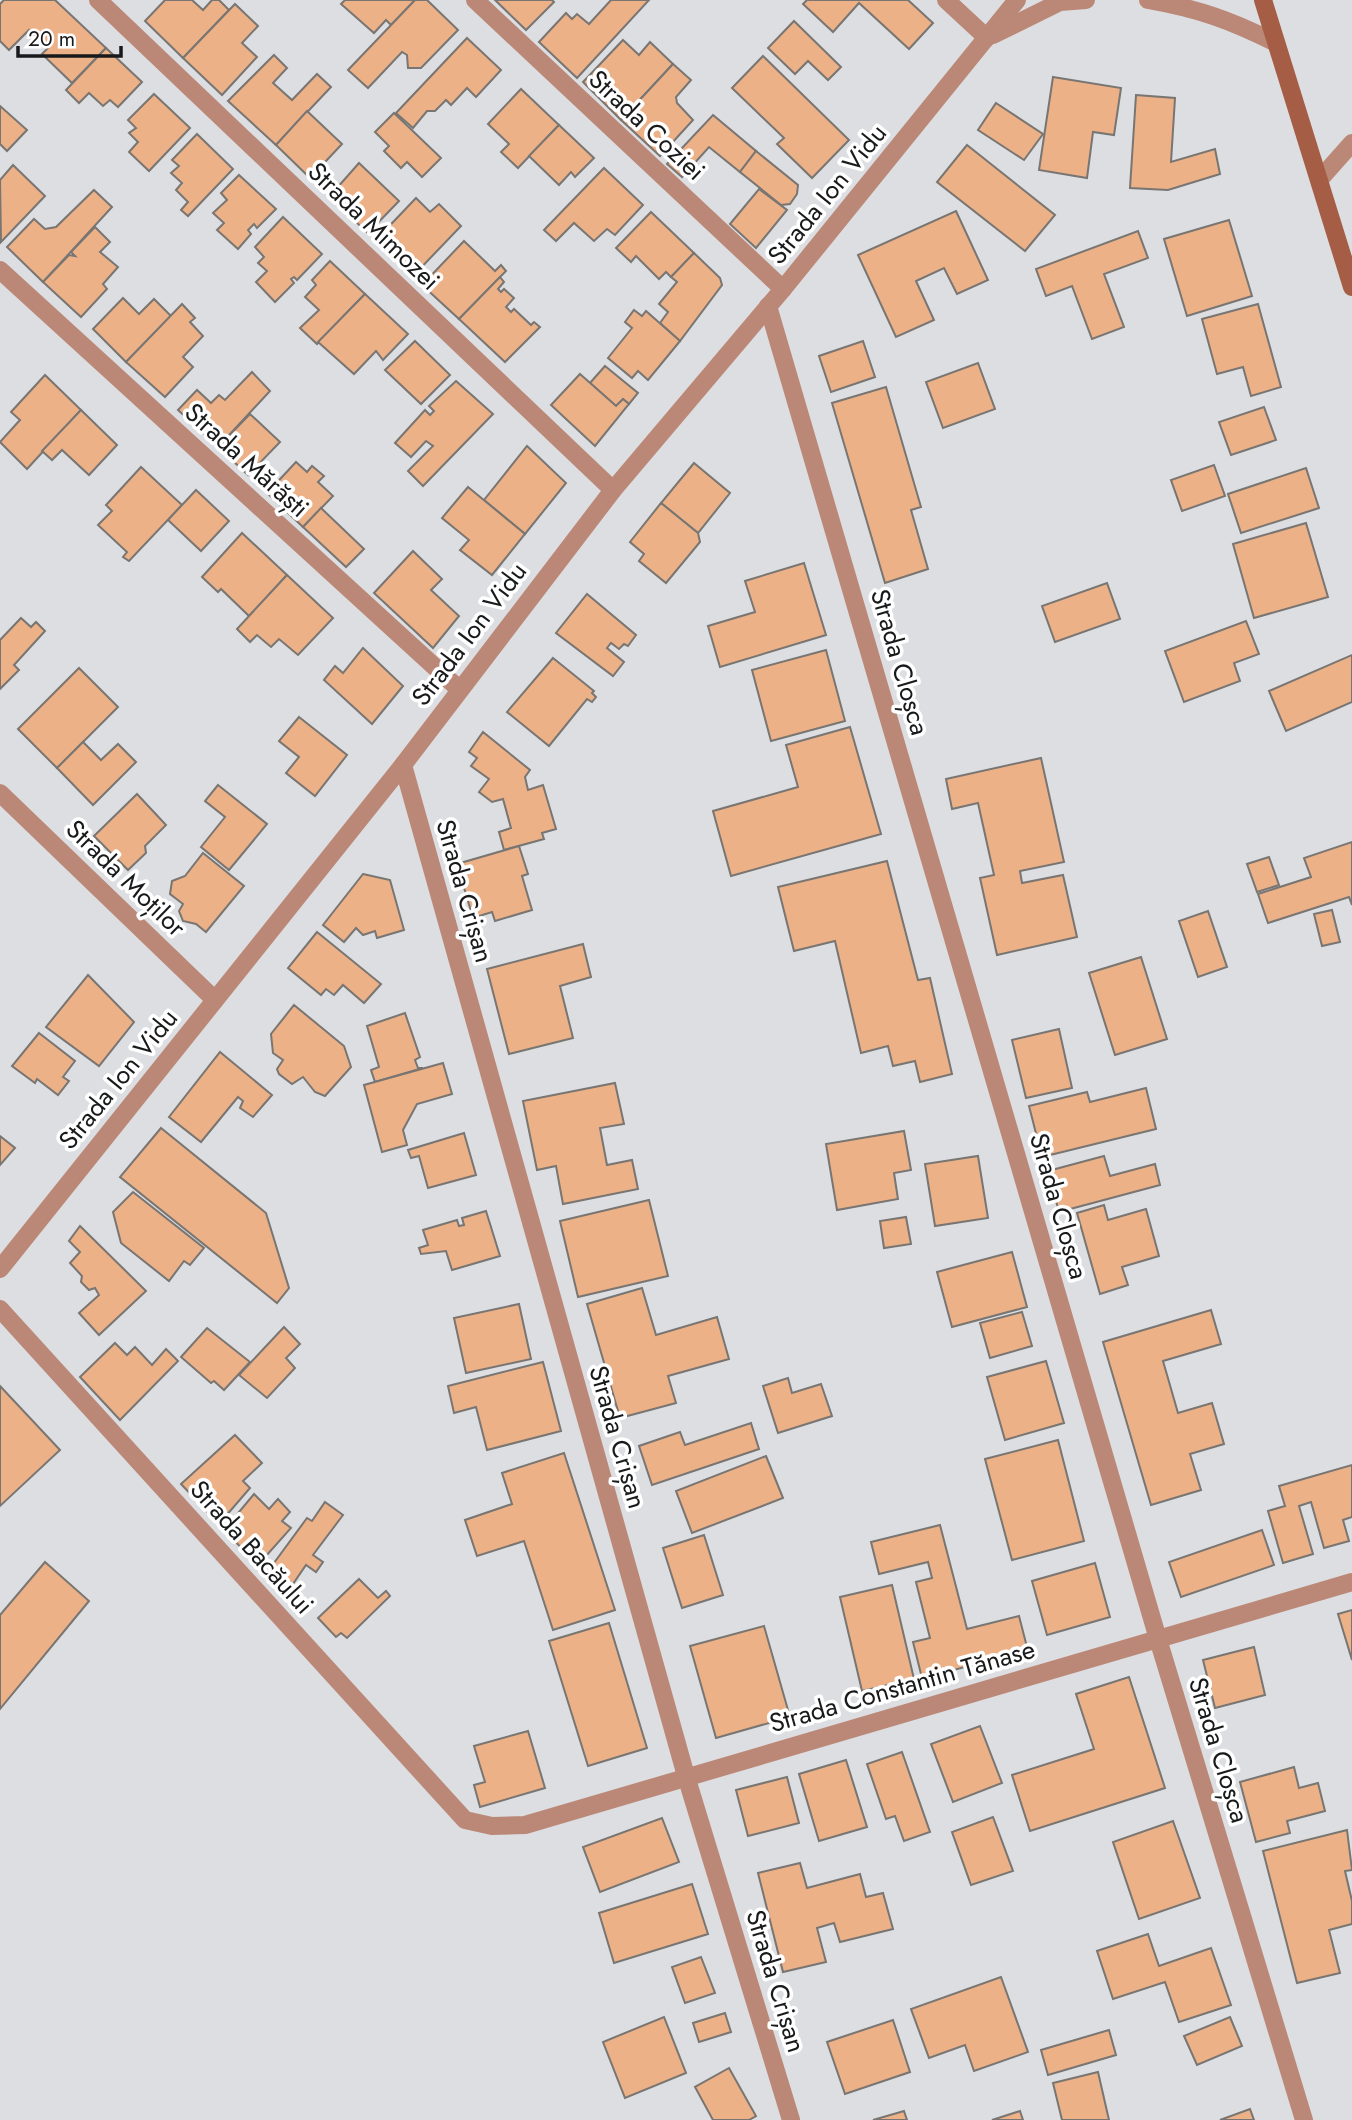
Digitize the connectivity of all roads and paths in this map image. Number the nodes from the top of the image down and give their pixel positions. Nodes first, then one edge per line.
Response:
1 (98, 0) edge
2 (475, 0) edge
3 (946, 0) edge
4 (1017, 0) edge
5 (1086, 0) edge
6 (1148, 0) edge
7 (1263, 0) edge
8 (987, 38) junction
9 (1276, 43) junction
10 (1352, 143) edge
11 (1320, 179) junction
12 (0, 270) edge
13 (1352, 288) edge
14 (783, 289) junction
15 (768, 306) junction
16 (613, 490) junction
17 (459, 689) junction
18 (403, 765) junction
19 (0, 793) edge
20 (215, 1000) junction
21 (0, 1269) edge
22 (0, 1309) edge
23 (1352, 1583) edge
24 (1158, 1639) junction
25 (686, 1776) junction
26 (465, 1820) joint
27 (791, 2120) edge
28 (1304, 2120) edge

1 - 16 street, Strada Mimozei
2 - 14 street, Strada Coziei
3 - 8 street
4 - 8 street, Strada Ion Vidu
5 - 8 street, Strada Ion Vidu
6 - 9 street
7 - 9 street
8 - 14 street, Strada Ion Vidu
9 - 11 street
10 - 11 street
11 - 13 street
12 - 17 street, Strada Mărăști
14 - 15 street, Strada Ion Vidu
15 - 16 street, Strada Ion Vidu
15 - 24 street, Strada Cloșca
16 - 17 street, Strada Ion Vidu
17 - 18 street, Strada Ion Vidu
18 - 20 street, Strada Ion Vidu
18 - 25 street, Strada Crișan
19 - 20 street, Strada Moților
20 - 21 street, Strada Ion Vidu
22 - 26 street, Strada Bacăului
23 - 24 street, Strada Constantin Tănase
24 - 25 street, Strada Constantin Tănase
24 - 28 street, Strada Cloșca
25 - 26 street, Strada Constantin Tănase
25 - 27 street, Strada Crișan

